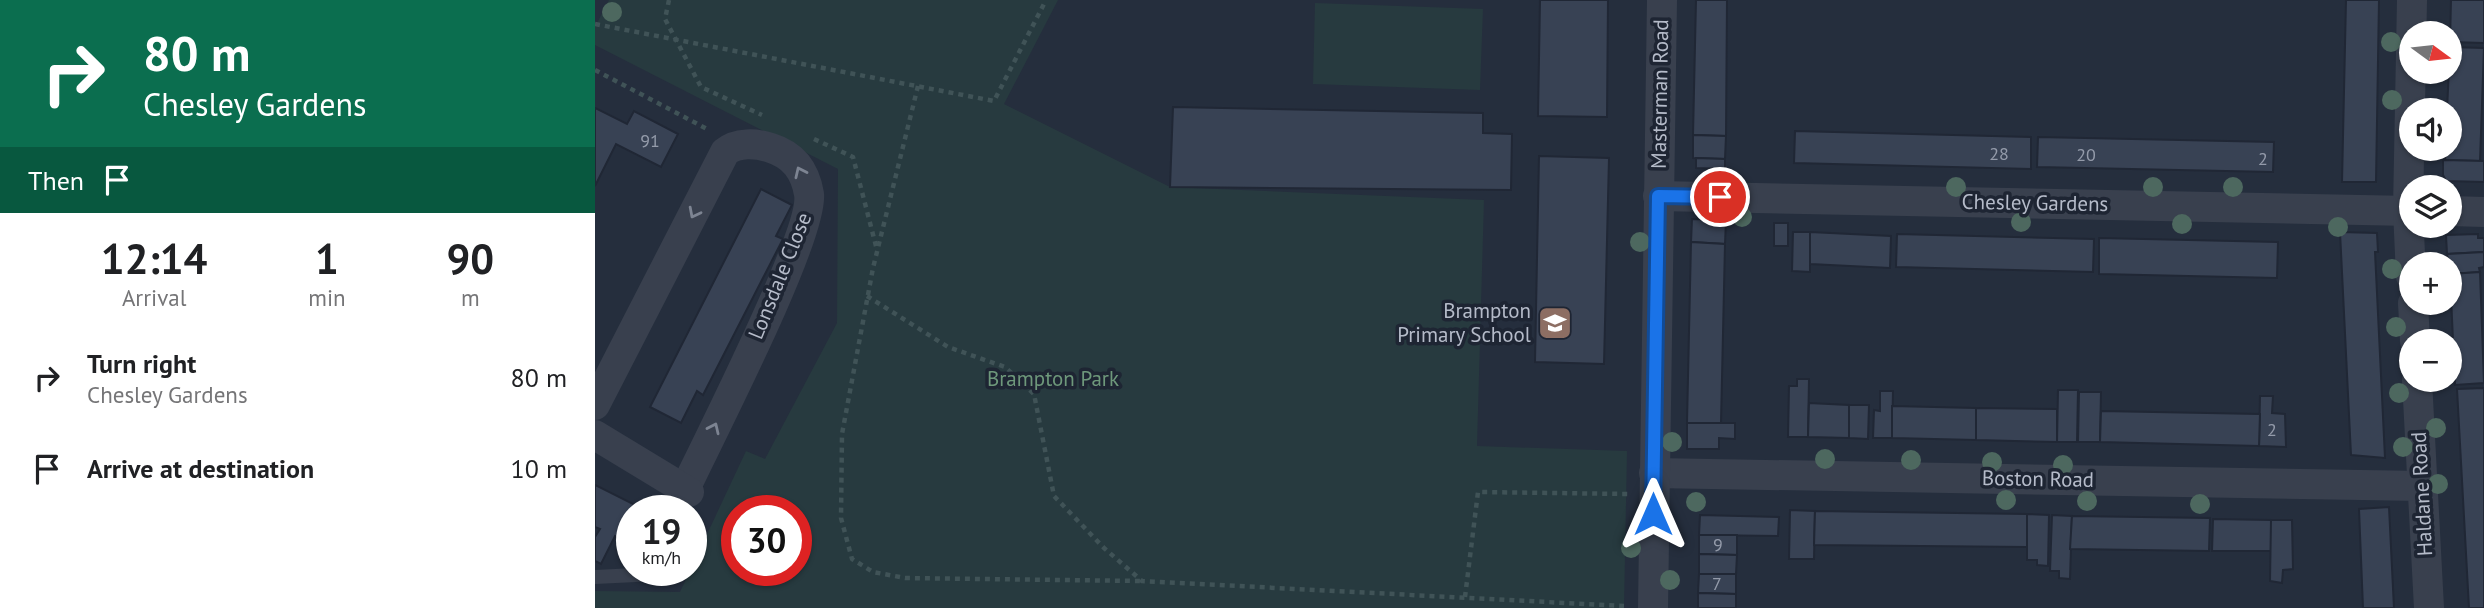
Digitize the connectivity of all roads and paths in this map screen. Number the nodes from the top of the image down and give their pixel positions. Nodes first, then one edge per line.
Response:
1 (669, 0) edge
2 (1046, 0) edge
3 (1662, 0) edge
4 (2412, 0) edge
5 (595, 24) edge
6 (677, 38) junction
7 (595, 70) edge
8 (918, 86) junction
9 (737, 145) junction
10 (2410, 175) edge
11 (1658, 196) junction
12 (2399, 210) edge
13 (2462, 211) edge
14 (2484, 212) edge
15 (867, 296) junction
16 (2418, 392) edge
17 (595, 405) edge
18 (595, 435) edge
19 (1654, 483) junction
20 (2422, 486) junction
21 (683, 495) edge
22 (687, 495) edge
23 (595, 578) edge
24 (616, 578) edge
25 (1142, 581) junction
26 (1465, 597) junction
27 (1638, 607) edge
28 (2429, 608) edge

1 - 6 path
2 - 8 path
3 - 11 street, Masterman Road
4 - 10 street
5 - 6 path
6 - 8 path
7 - 9 path
8 - 15 path
9 -> 17 street
22 -> 9 street, Lonsdale Close
11 - 12 street, Chesley Gardens
11 - 19 street, Masterman Road
13 - 14 street
15 - 25 path
15 - 25 path
16 - 20 street, Haldane Road
18 - 21 street, Lonsdale Close
19 - 20 street, Boston Road
19 - 26 path
19 - 27 street, Masterman Road
20 - 28 street, Haldane Road
23 - 24 lane
25 - 26 path
26 - 27 path

